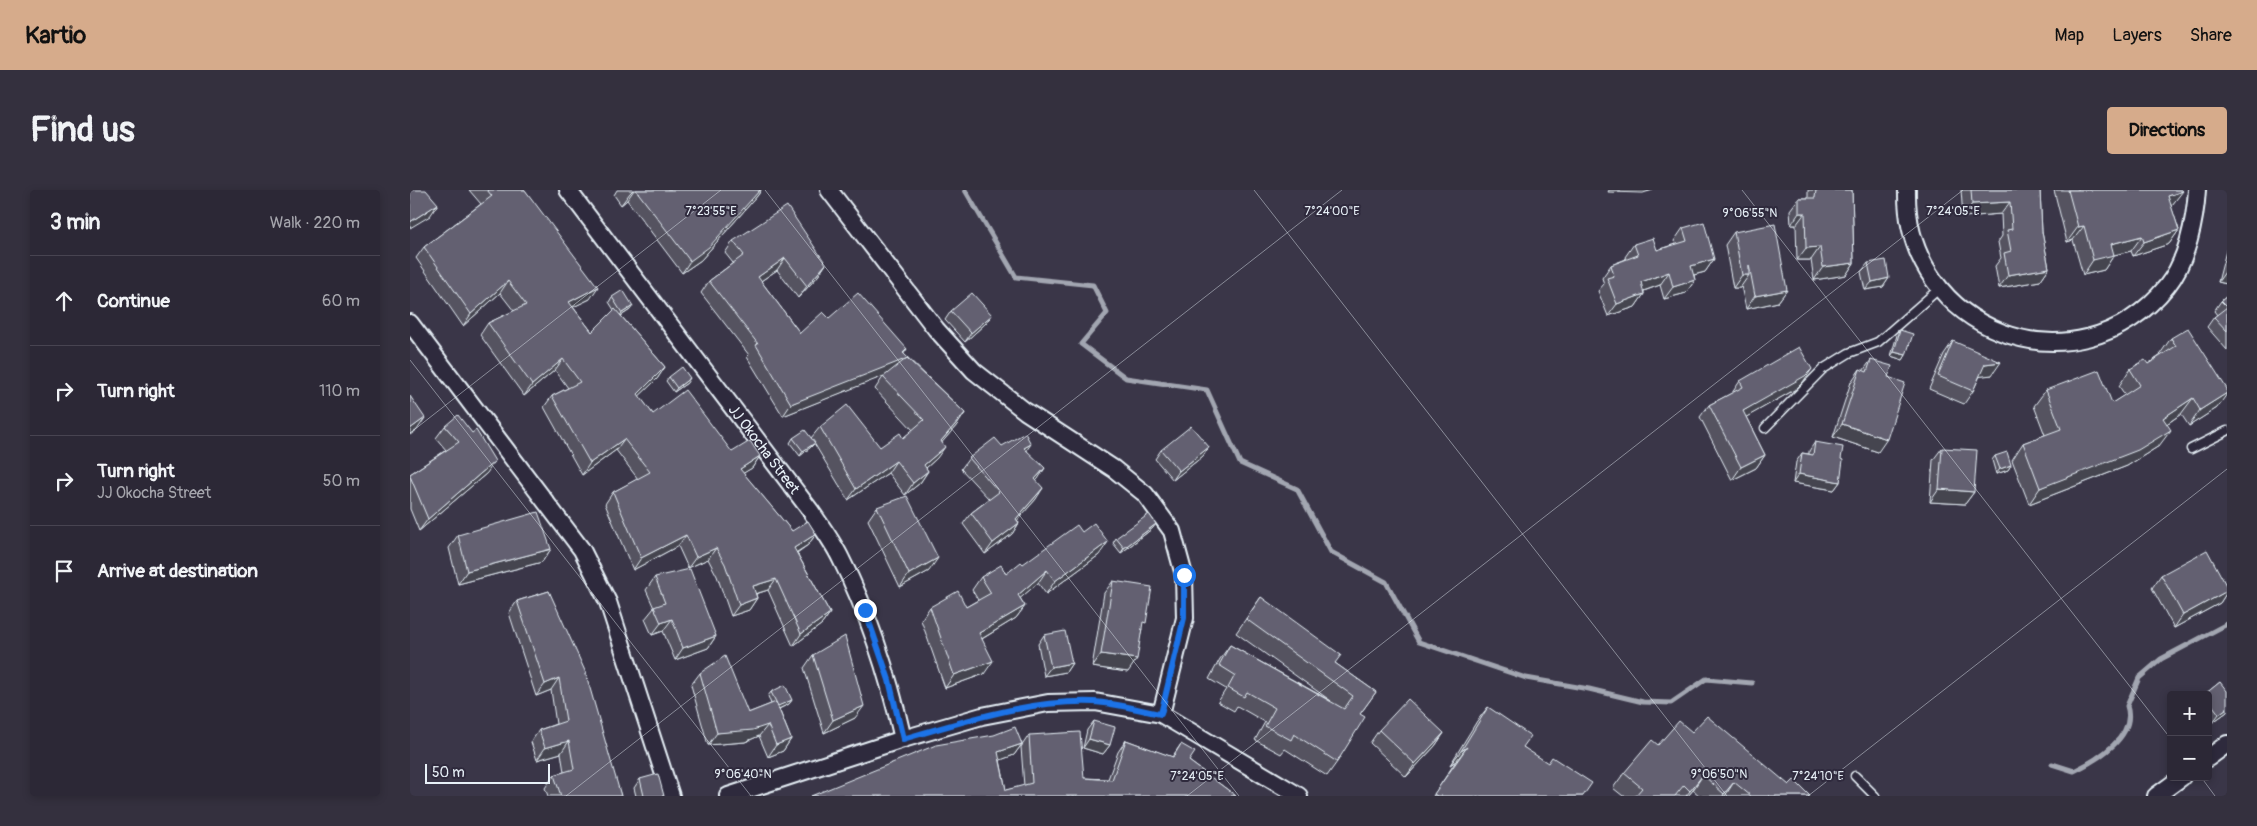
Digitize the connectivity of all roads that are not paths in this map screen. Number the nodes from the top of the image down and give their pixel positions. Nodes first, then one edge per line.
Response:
1 (568, 190) edge
2 (829, 190) edge
3 (1907, 190) edge
4 (2197, 190) edge
5 (1940, 288) junction
6 (410, 323) edge
7 (1765, 428) dead end
8 (2227, 431) edge
9 (2191, 449) dead end
10 (1161, 714) junction
11 (903, 739) junction
12 (2227, 744) edge
13 (2212, 755) edge
14 (1855, 776) dead end
15 (2177, 781) edge
16 (671, 796) edge
17 (728, 796) edge
18 (1299, 796) edge
19 (1875, 796) edge
20 (2156, 796) edge

1 - 11 street, JJ Okocha Street
2 - 10 street
3 - 5 street
4 - 5 street
5 - 7 lane
6 - 16 street
8 - 9 lane
10 - 11 street
10 - 18 street
11 - 17 street
12 - 13 street
14 - 19 lane
15 - 20 street

